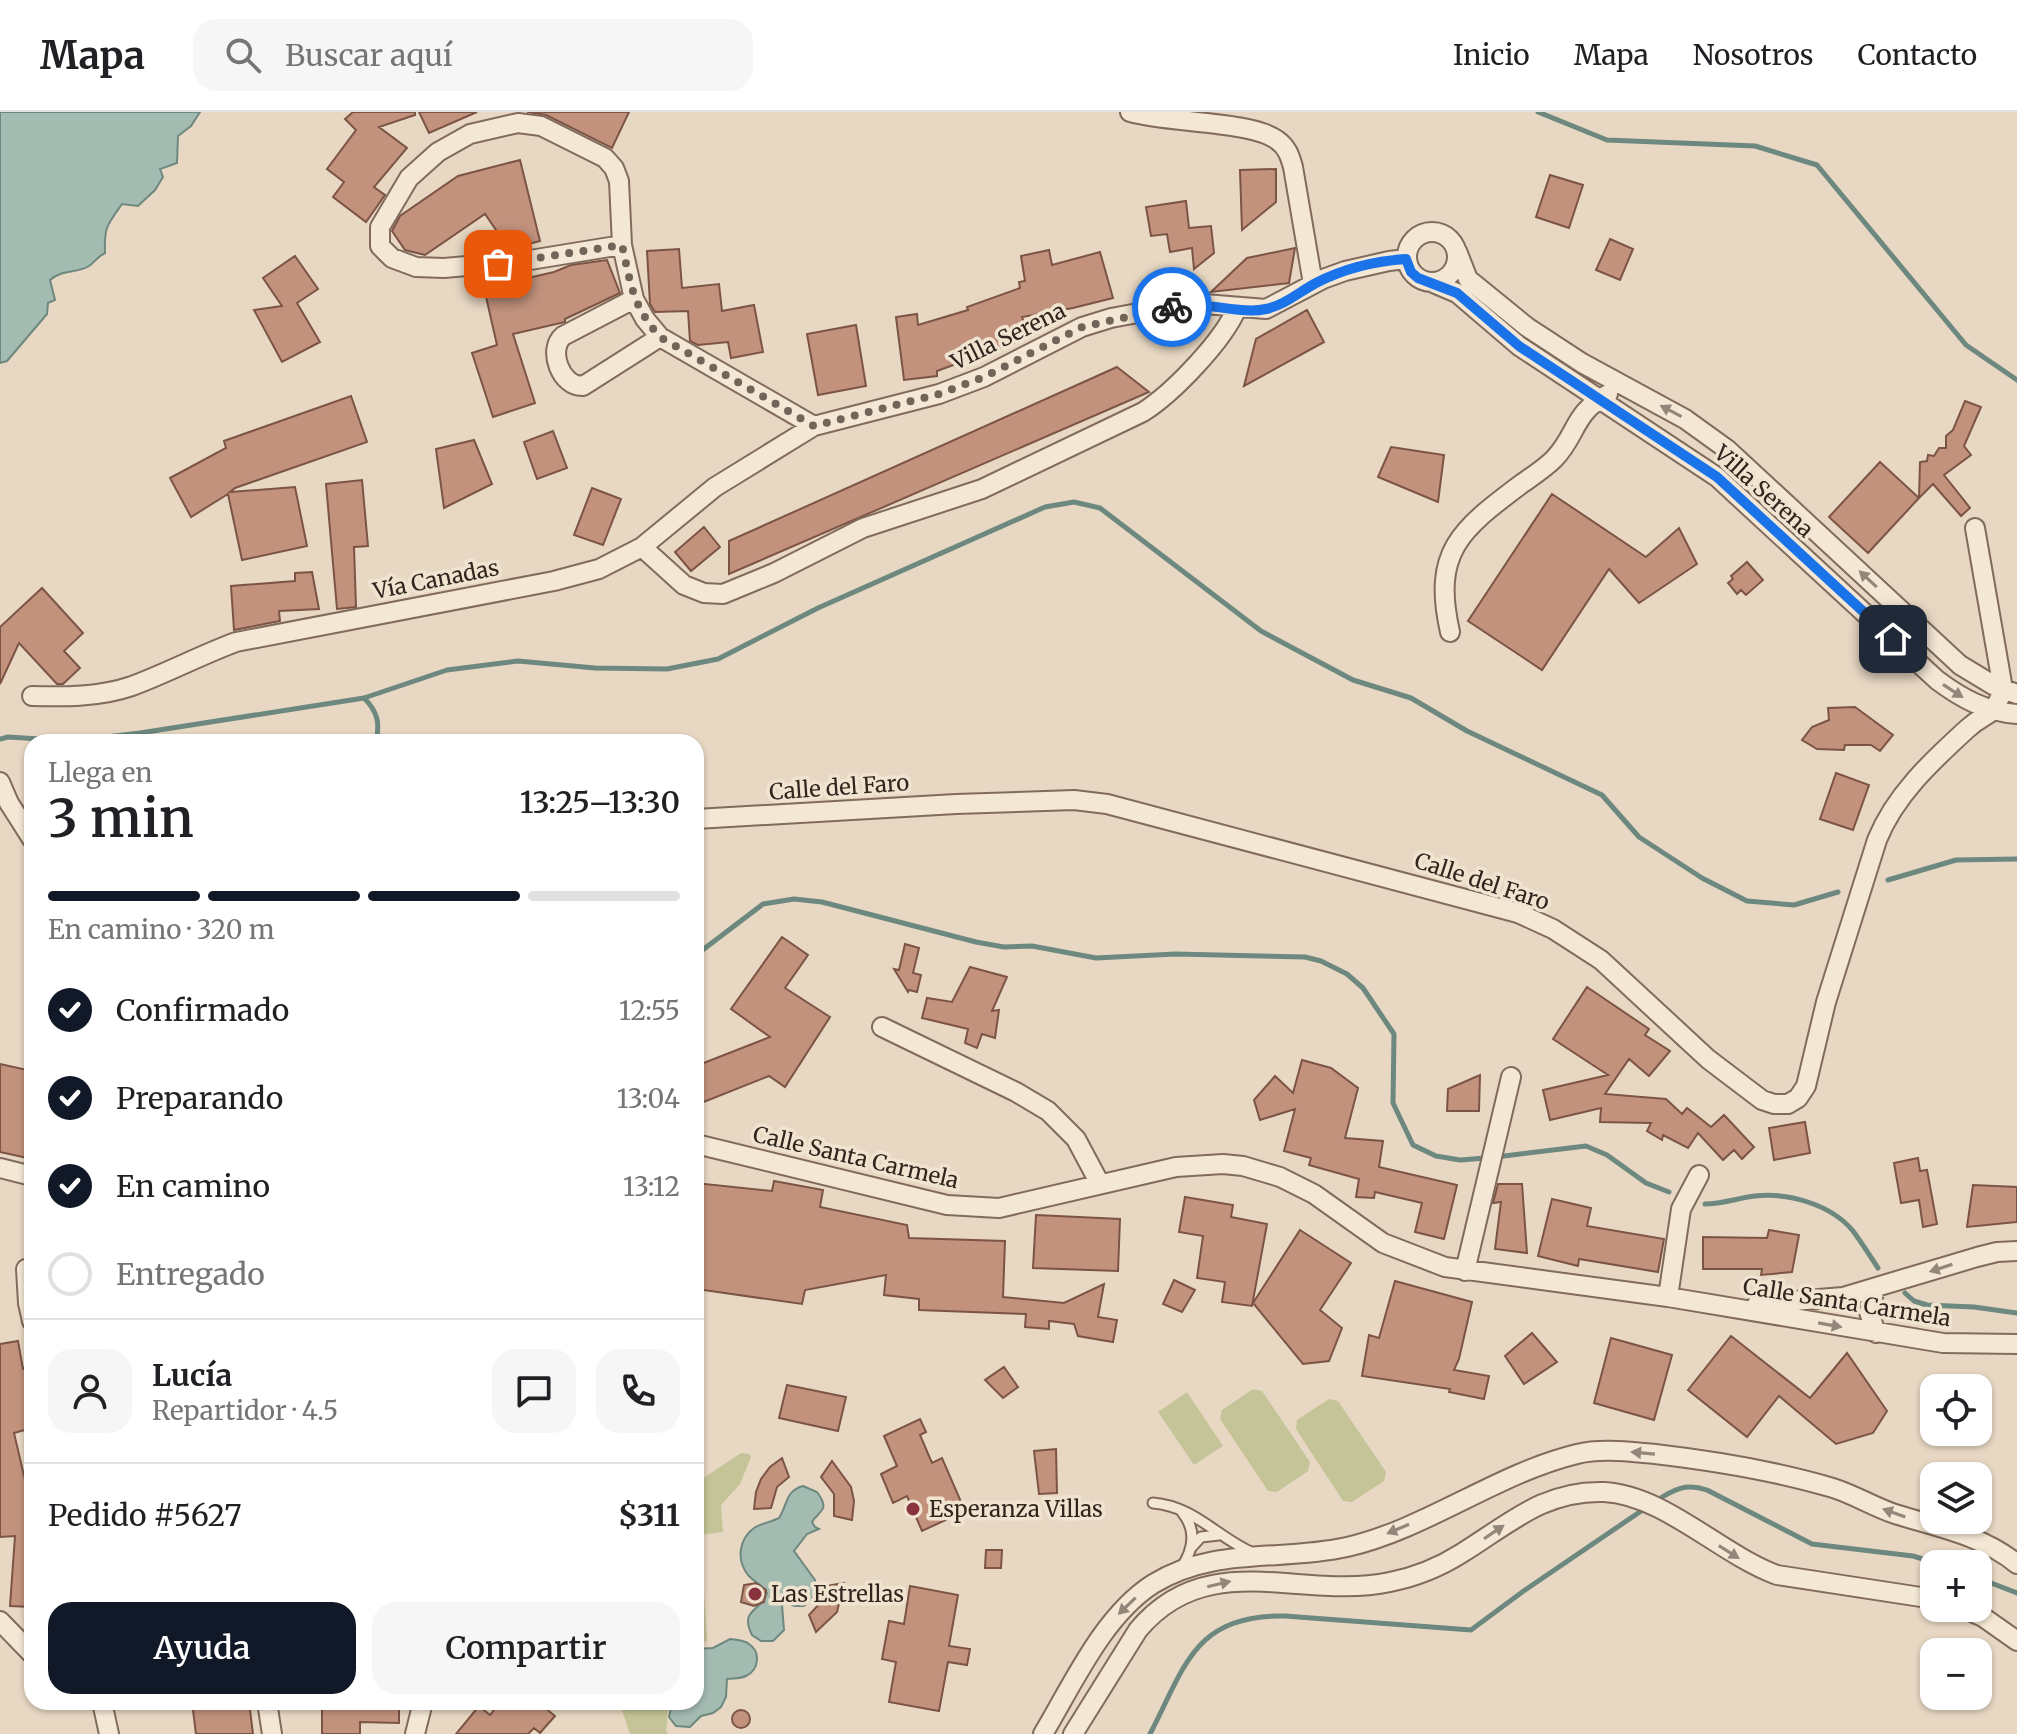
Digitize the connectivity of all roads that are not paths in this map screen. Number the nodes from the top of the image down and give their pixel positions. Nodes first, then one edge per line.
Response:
1 (1130, 112) edge
2 (622, 245) junction
3 (1457, 251) junction
4 (1406, 259) junction
5 (1431, 282) junction
6 (1313, 284) junction
7 (634, 299) junction
8 (1237, 308) junction
9 (660, 337) junction
10 (1631, 390) junction
11 (1598, 400) junction
12 (814, 426) junction
13 (1975, 528) dead end
14 (642, 547) junction
15 (1450, 632) dead end
16 (2010, 692) edge
17 (32, 696) dead end
18 (1995, 711) junction
19 (2017, 714) edge
20 (0, 782) edge
21 (704, 819) edge
22 (24, 826) edge
23 (882, 1027) dead end
24 (1511, 1077) dead end
25 (704, 1146) edge
26 (0, 1168) edge
27 (24, 1174) edge
28 (1699, 1175) dead end
29 (1100, 1184) junction
30 (2017, 1251) edge
31 (1465, 1271) junction
32 (1875, 1289) junction
33 (1669, 1297) junction
34 (1876, 1333) junction
35 (2017, 1344) edge
36 (1153, 1503) dead end
37 (1177, 1507) junction
38 (1226, 1537) junction
39 (1190, 1550) junction
40 (1264, 1556) junction
41 (2017, 1564) edge
42 (1173, 1574) junction
43 (1920, 1597) edge
44 (0, 1621) edge
45 (1990, 1622) edge
46 (2017, 1641) edge
47 (24, 1646) edge
48 (1073, 1685) junction
49 (1095, 1698) junction
50 (104, 1710) edge
51 (268, 1710) edge
52 (421, 1710) edge
53 (109, 1734) edge
54 (272, 1734) edge
55 (415, 1734) edge
56 (1043, 1734) edge
57 (1073, 1734) edge

1 - 6 street
2 - 2 street
2 - 7 street
3 - 4 street, Villa Serena
3 - 5 street
3 - 10 street, Villa Serena
4 - 5 street, Villa Serena
4 - 6 street, Villa Serena
5 - 11 street, Villa Serena
6 - 8 street, Villa Serena
7 - 9 street
7 - 9 street
8 - 12 street, Villa Serena
8 - 14 street
9 - 12 street
10 - 11 street
16 -> 10 street, Villa Serena
11 - 15 street
11 -> 18 street, Villa Serena
12 - 14 street, Vía Canadas
13 - 16 street
14 - 17 street, Vía Canadas
16 - 18 street
18 - 19 street, Villa Serena
18 - 21 street, Calle del Faro
20 - 22 street
23 - 29 street
24 - 31 street
25 - 29 street, Calle Santa Carmela
26 - 27 street
28 - 33 street
29 - 31 street, Calle Santa Carmela
30 -> 32 street, Calle Santa Carmela
31 - 33 street, Calle Santa Carmela
32 - 33 street, Calle Santa Carmela
32 - 34 street
33 -> 34 street, Calle Santa Carmela
34 - 35 street, Calle Santa Carmela
36 - 37 lane
37 - 38 lane
37 - 39 lane
38 - 39 lane
38 - 40 lane
39 - 42 lane
41 -> 40 street
40 - 42 street
42 -> 48 street
49 -> 43 street
44 - 47 street
45 - 46 street
48 - 49 street
48 - 56 street
49 - 57 street
50 - 53 street
51 - 54 street
52 - 55 street

